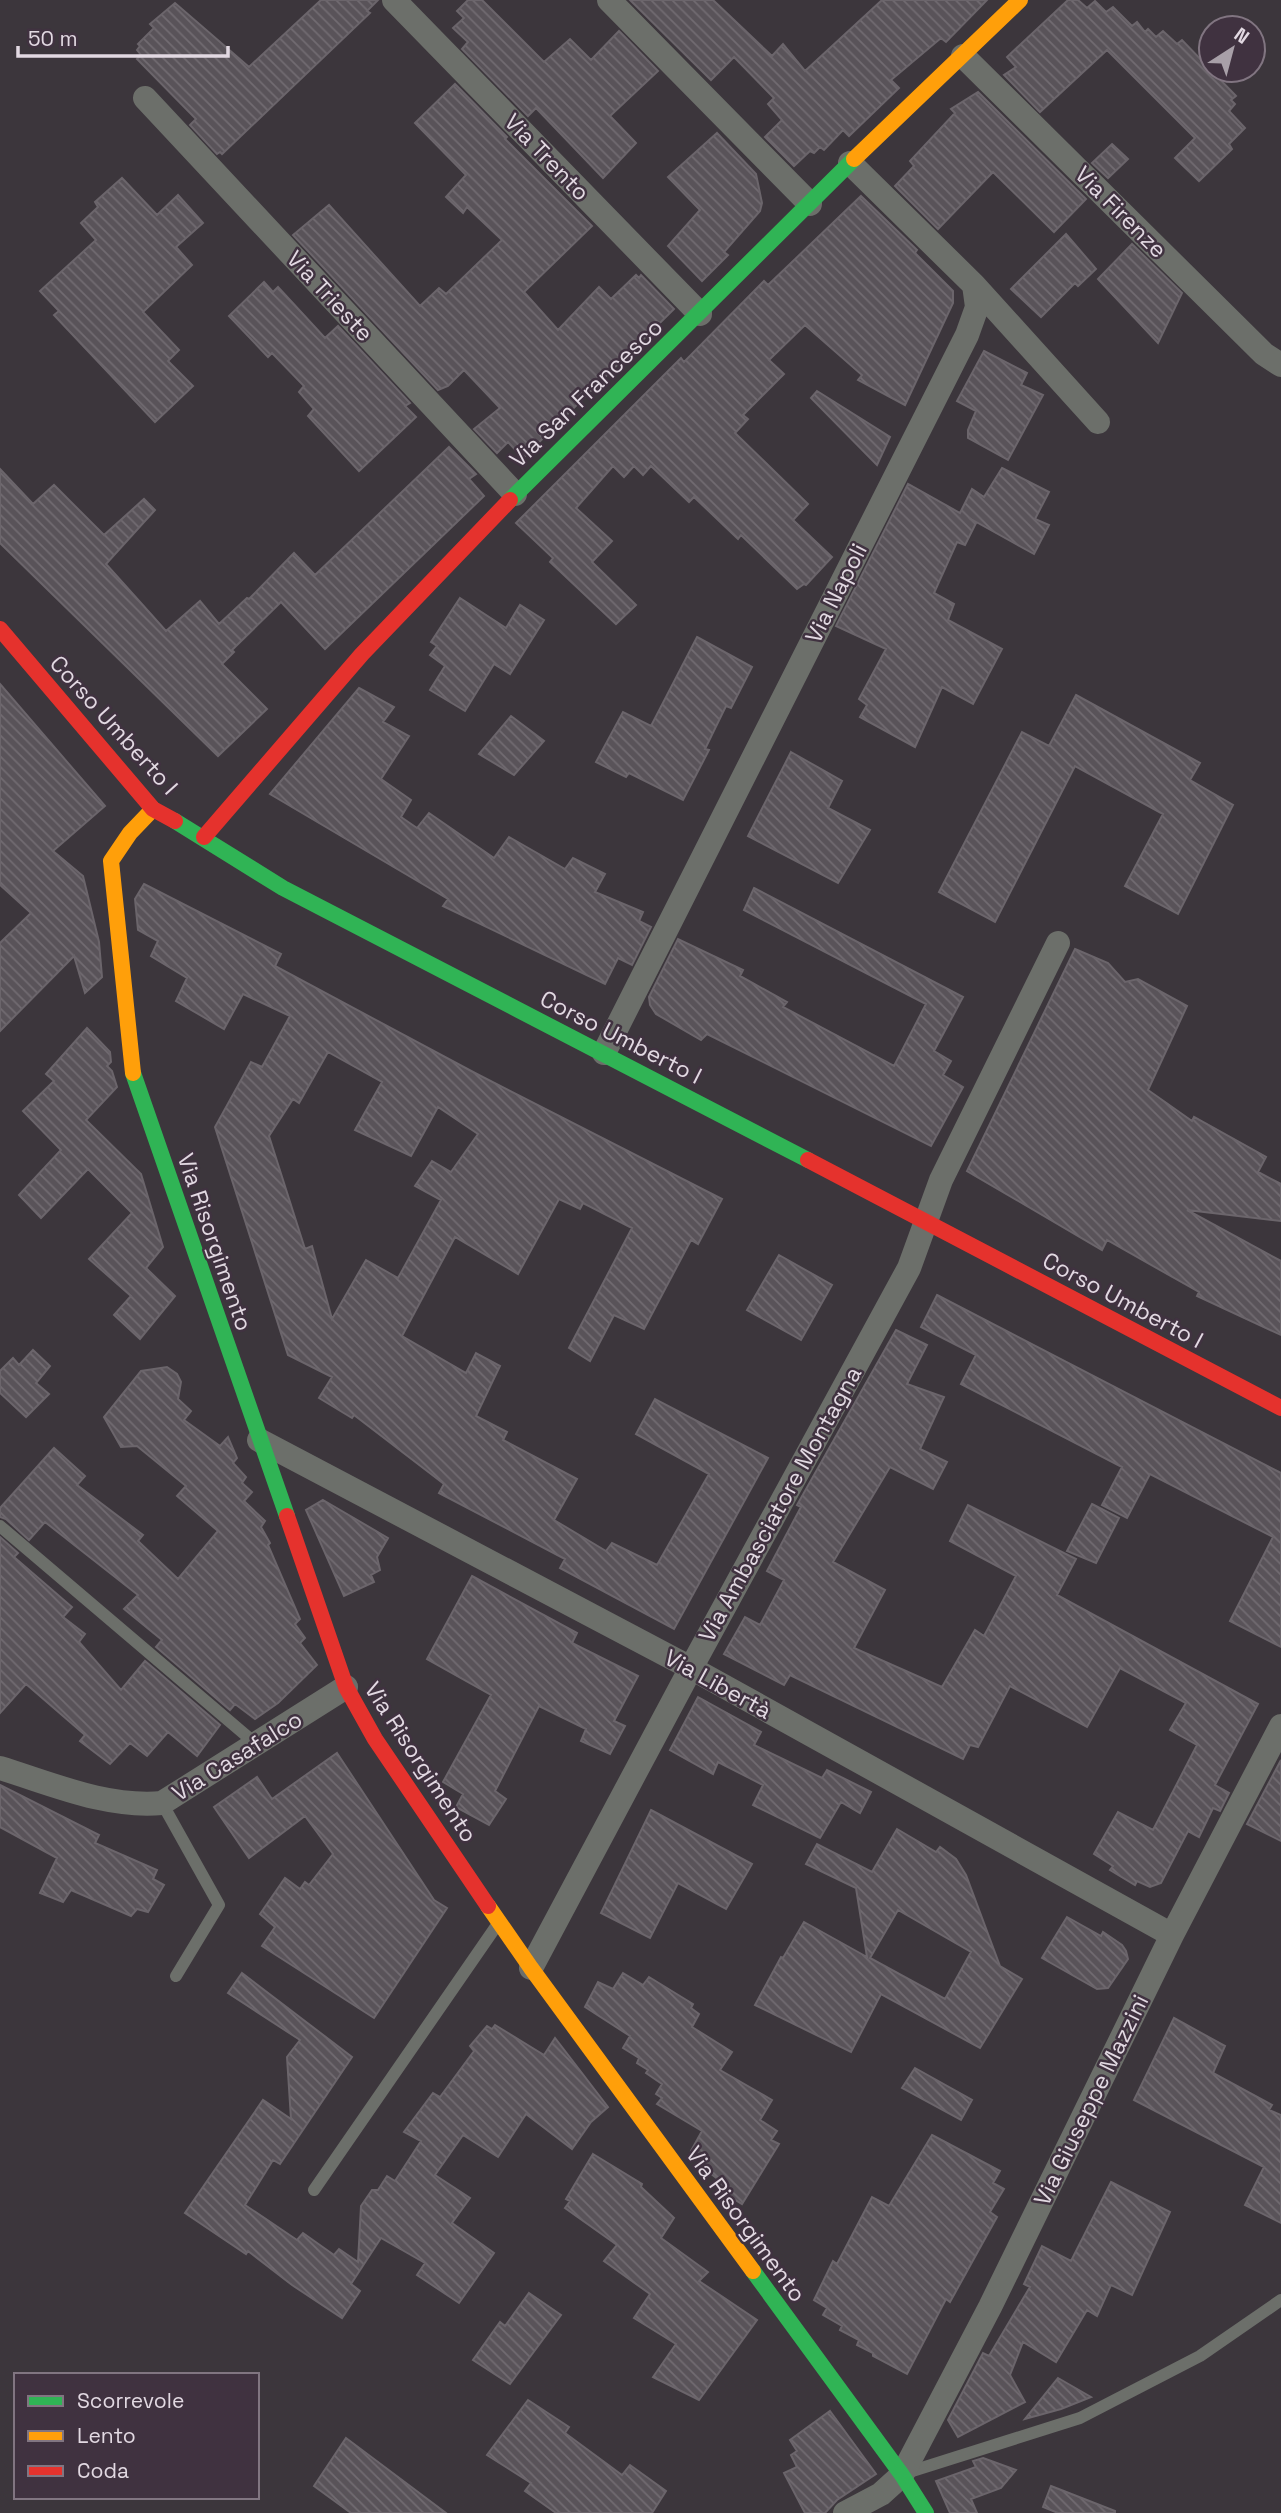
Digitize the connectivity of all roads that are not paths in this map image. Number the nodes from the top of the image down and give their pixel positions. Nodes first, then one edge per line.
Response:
1 (394, 0) edge
2 (609, 0) edge
3 (1020, 0) edge
4 (963, 56) junction
5 (145, 98) dead end
6 (850, 163) junction
7 (810, 204) junction
8 (974, 285) junction
9 (699, 314) junction
10 (1281, 366) edge
11 (1098, 422) dead end
12 (515, 494) junction
13 (0, 629) edge
14 (153, 809) junction
15 (204, 837) junction
16 (1058, 943) dead end
17 (604, 1053) junction
18 (926, 1223) junction
19 (1281, 1408) edge
20 (259, 1440) junction
21 (0, 1526) edge
22 (691, 1668) junction
23 (346, 1687) junction
24 (1281, 1726) edge
25 (256, 1744) junction
26 (0, 1768) edge
27 (162, 1803) junction
28 (499, 1922) junction
29 (1172, 1935) junction
30 (531, 1968) junction
31 (176, 1976) dead end
32 (314, 2190) dead end
33 (1281, 2300) edge
34 (902, 2475) junction
35 (845, 2513) edge
36 (926, 2513) edge

1 - 9 street, Via Trento
2 - 7 street
3 - 4 street, Via San Francesco
4 - 6 street, Via San Francesco
4 - 10 street, Via Firenze
5 - 12 street, Via Trieste
6 - 7 street, Via San Francesco
6 - 8 street
7 - 9 street, Via San Francesco
8 - 11 street
8 - 17 street, Via Napoli
9 - 12 street, Via San Francesco
12 - 15 street, Via San Francesco
13 - 14 street, Corso Umberto I
14 - 15 street, Corso Umberto I
14 - 20 street, Via Risorgimento
15 - 17 street, Corso Umberto I
16 - 18 street, Via Ambasciatore Montagna
17 - 18 street, Corso Umberto I
18 - 19 street, Corso Umberto I
18 - 22 street, Via Ambasciatore Montagna
20 - 22 street, Via Libertà
20 - 23 street, Via Risorgimento
21 - 25 lane
22 - 29 street, Via Libertà
22 - 30 street, Via Ambasciatore Montagna
23 - 25 street, Via Casafalco
23 - 28 street, Via Risorgimento
24 - 29 street, Via Giuseppe Mazzini
25 - 27 street, Via Casafalco
26 - 27 street, Via Casafalco
27 - 31 lane
28 - 30 street, Via Risorgimento
28 - 32 lane
29 - 34 street, Via Giuseppe Mazzini
30 - 34 street, Via Risorgimento
33 - 34 lane
34 - 35 street
34 - 36 street, Via Risorgimento

